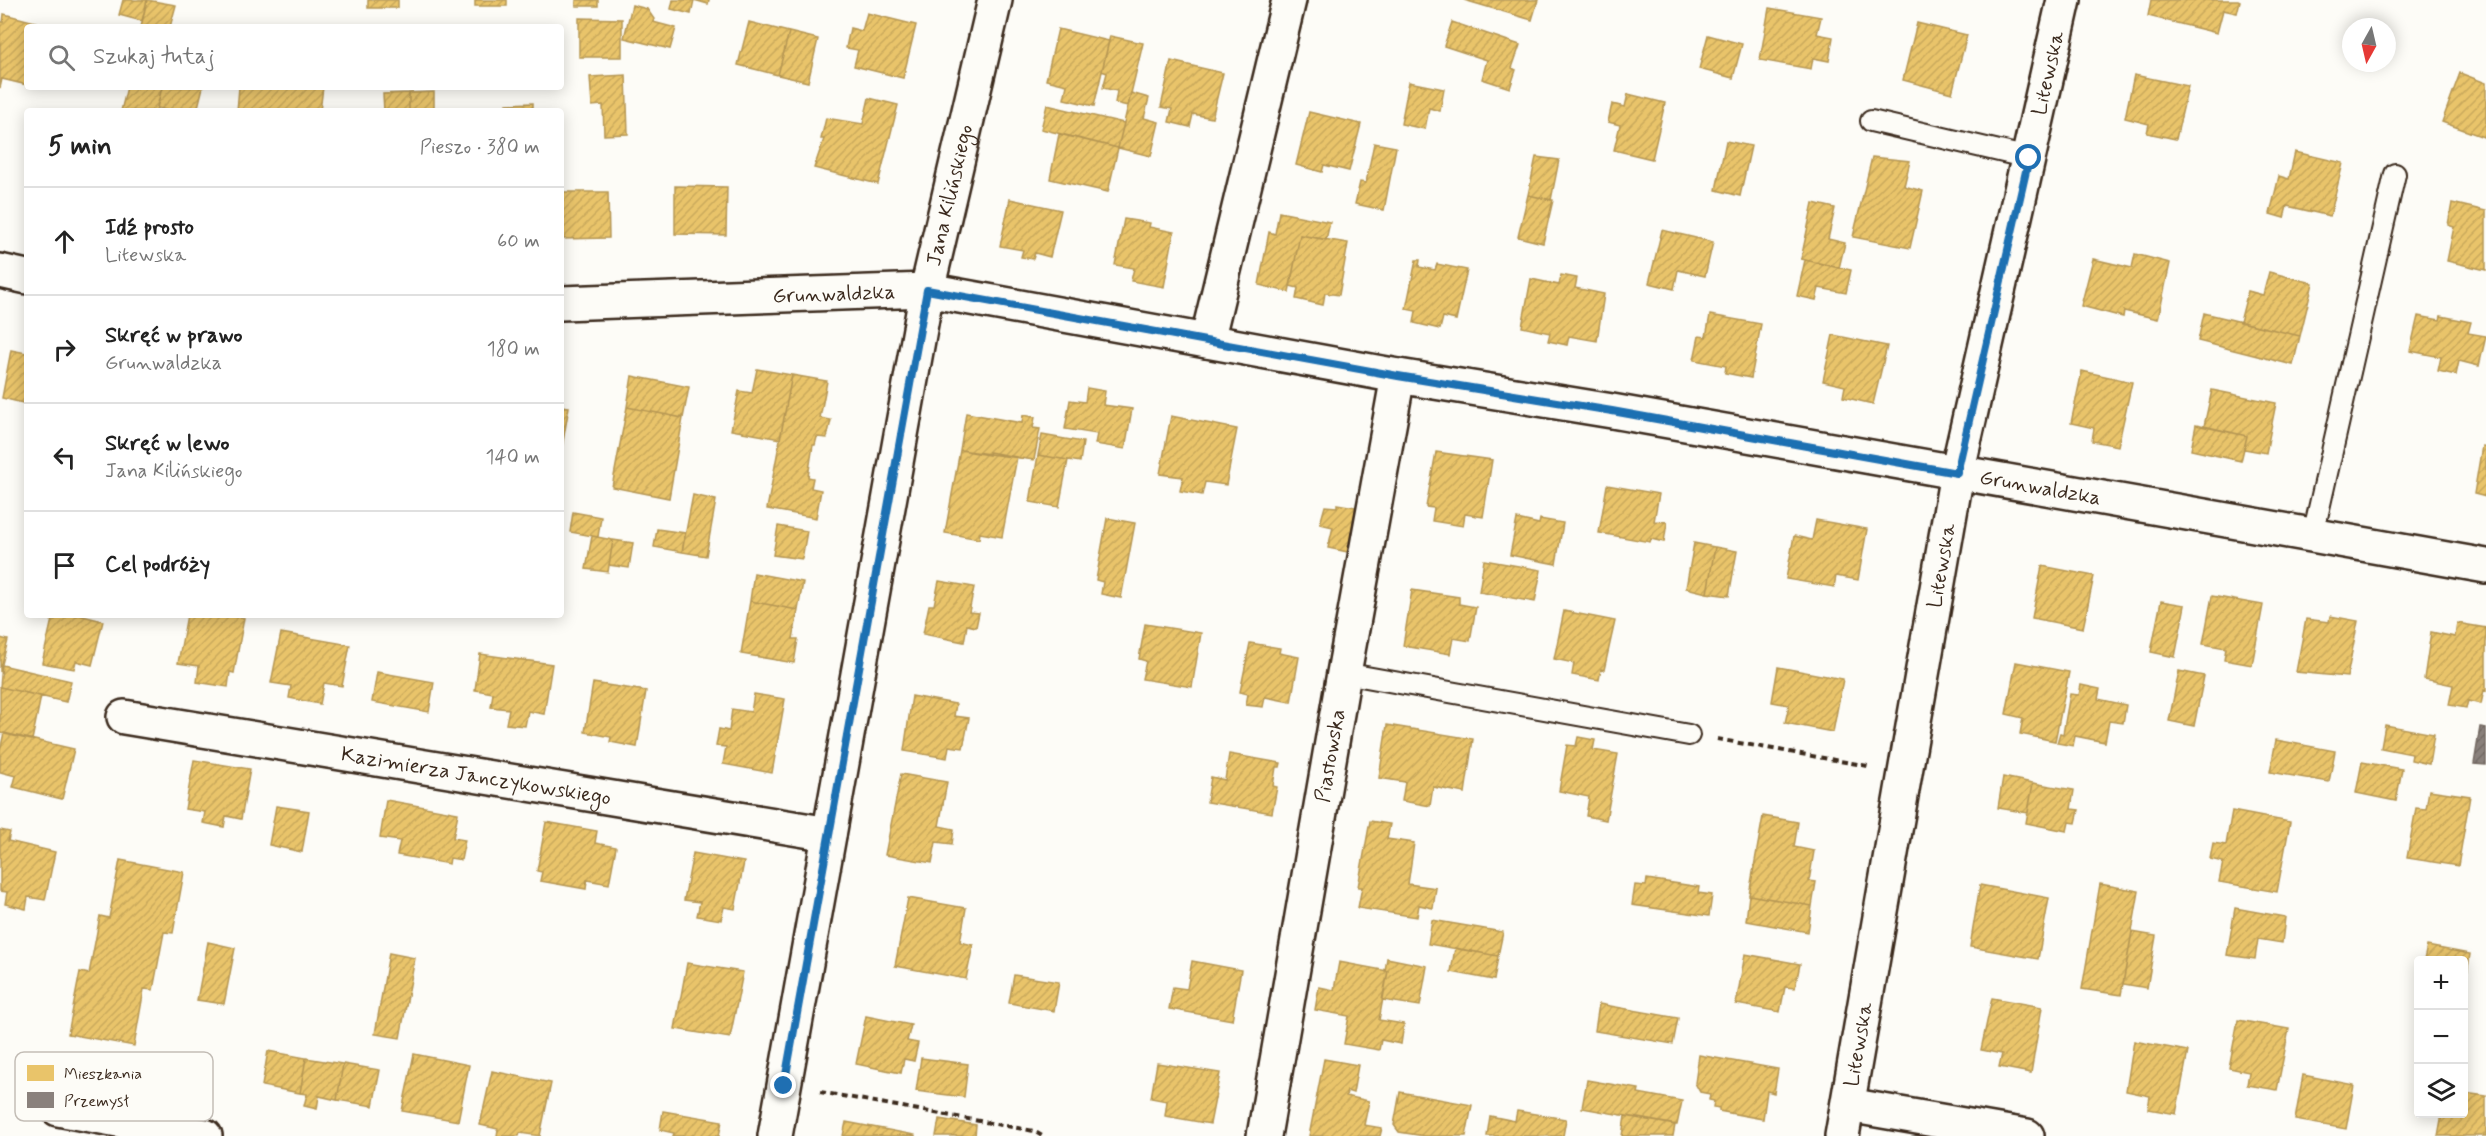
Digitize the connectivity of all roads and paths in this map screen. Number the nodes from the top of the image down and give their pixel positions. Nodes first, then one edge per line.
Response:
1 (995, 0) edge
2 (1289, 0) edge
3 (2064, 0) edge
4 (1871, 121) dead end
5 (2029, 158) junction
6 (2395, 174) dead end
7 (0, 271) edge
8 (24, 276) edge
9 (927, 290) junction
10 (564, 303) edge
11 (1207, 341) junction
12 (1398, 376) junction
13 (1957, 473) junction
14 (2313, 535) junction
15 (2486, 566) edge
16 (1344, 673) junction
17 (124, 717) dead end
18 (1689, 735) joint
19 (1868, 766) dead end
20 (829, 834) junction
21 (818, 1092) dead end
22 (123, 1121) edge
23 (1845, 1121) edge
24 (205, 1136) edge
25 (775, 1136) edge
26 (1042, 1136) edge
27 (1264, 1136) edge
28 (2027, 1136) edge

1 - 9 street, Jana Kilińskiego
2 - 11 street
3 - 5 street, Litewska
4 - 5 lane
5 - 13 street, Litewska
6 - 14 lane
7 - 8 street
9 - 10 street, Grunwaldzka
9 - 11 street, Grunwaldzka
9 - 20 street, Jana Kilińskiego
11 - 12 street, Grunwaldzka
12 - 13 street, Grunwaldzka
12 - 16 street, Piastowska
13 - 14 street, Grunwaldzka
13 - 23 street, Litewska
14 - 15 street, Grunwaldzka
16 - 18 lane
16 - 27 street, Piastowska
17 - 20 street, Kazimierza Janczykowskiego
18 - 19 path
20 - 25 street, Jana Kilińskiego
21 - 26 path
22 - 24 street
23 - 28 street

